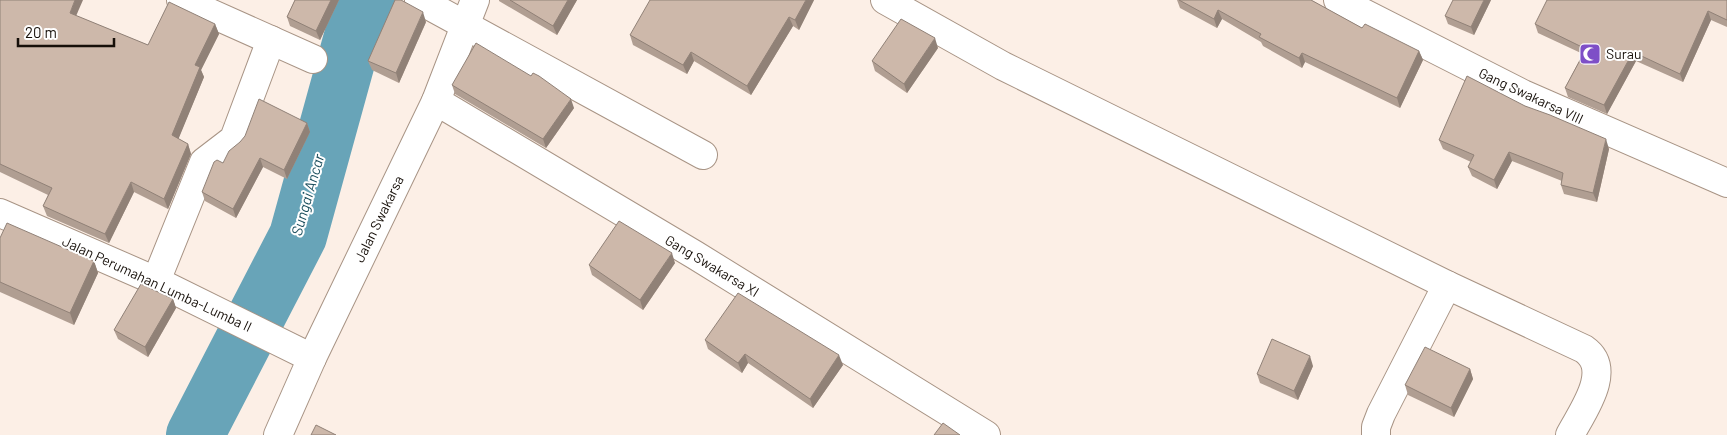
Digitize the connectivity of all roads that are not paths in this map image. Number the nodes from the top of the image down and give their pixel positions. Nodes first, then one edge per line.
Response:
1 (181, 0) edge
2 (419, 0) edge
3 (475, 0) edge
4 (885, 0) edge
5 (1338, 0) edge
6 (466, 26) junction
7 (271, 40) junction
8 (313, 59) dead end
9 (436, 101) junction
10 (703, 155) dead end
11 (1727, 183) edge
12 (0, 213) edge
13 (156, 281) junction
14 (1447, 284) junction
15 (305, 354) junction
16 (278, 435) edge
17 (986, 435) edge
18 (1376, 435) edge
19 (1570, 435) edge

1 - 7 street
2 - 6 street
3 - 6 street, Jalan Swakarsa
4 - 14 street
5 - 11 street, Gang Swakarsa VIII
6 - 9 street, Jalan Swakarsa
6 - 10 street
7 - 8 street
7 - 13 street
9 - 15 street, Jalan Swakarsa
9 - 17 street, Gang Swakarsa XI
12 - 13 street, Jalan Perumahan Lumba-Lumba II
13 - 15 street, Jalan Perumahan Lumba-Lumba II
14 - 18 street
14 - 19 street
15 - 16 street, Jalan Swakarsa

